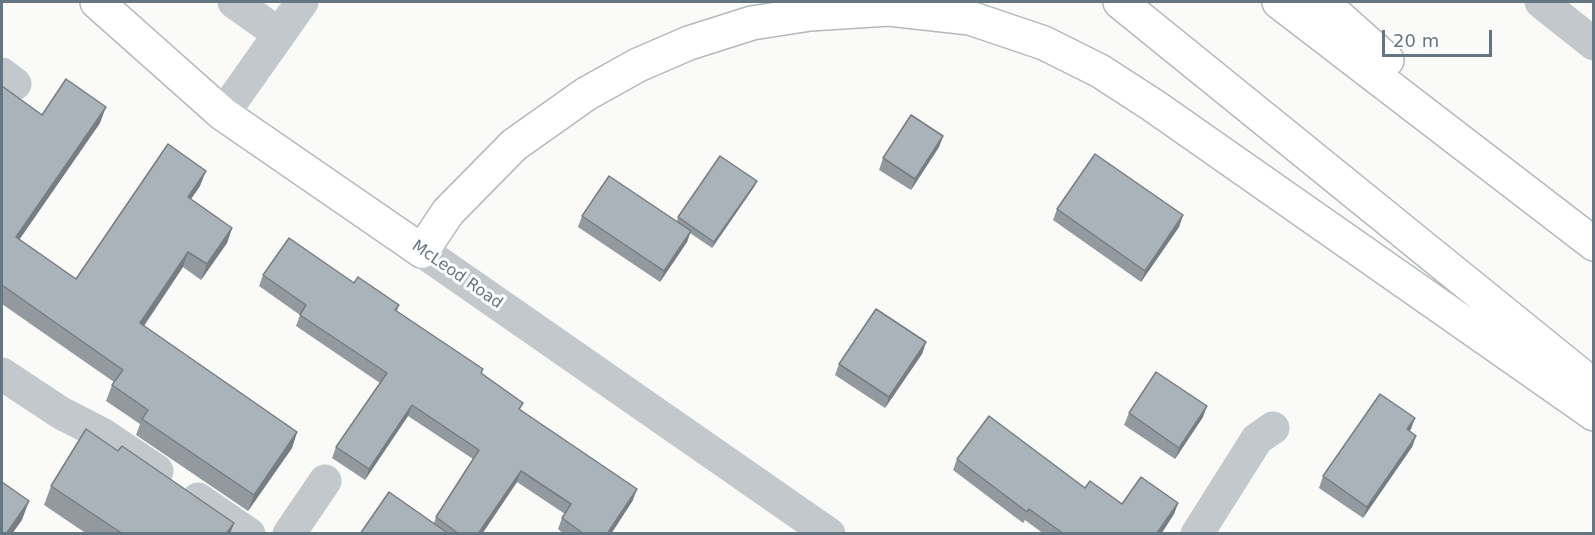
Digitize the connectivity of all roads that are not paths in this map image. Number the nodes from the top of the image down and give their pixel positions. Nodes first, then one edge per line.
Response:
1 (97, 2) edge
2 (234, 2) edge
3 (302, 2) edge
4 (1120, 2) edge
5 (1279, 2) edge
6 (1322, 2) edge
7 (1541, 2) edge
8 (279, 34) junction
9 (1593, 44) edge
10 (223, 114) junction
11 (1591, 243) edge
12 (422, 251) junction
13 (2, 374) edge
14 (1593, 386) edge
15 (1593, 414) edge
16 (1273, 428) dead end
17 (325, 481) dead end
18 (249, 534) edge
19 (289, 534) edge
20 (829, 534) edge
21 (1197, 534) edge

1 - 10 main road, McLeod Road
2 - 8 street
3 - 8 street
4 - 14 main road
5 - 11 main road
6 - 11 main road
7 - 9 street
8 - 10 street
10 - 12 main road, McLeod Road
12 - 15 main road
12 - 20 street, McLeod Road
13 - 18 street
16 - 21 street
17 - 19 street

